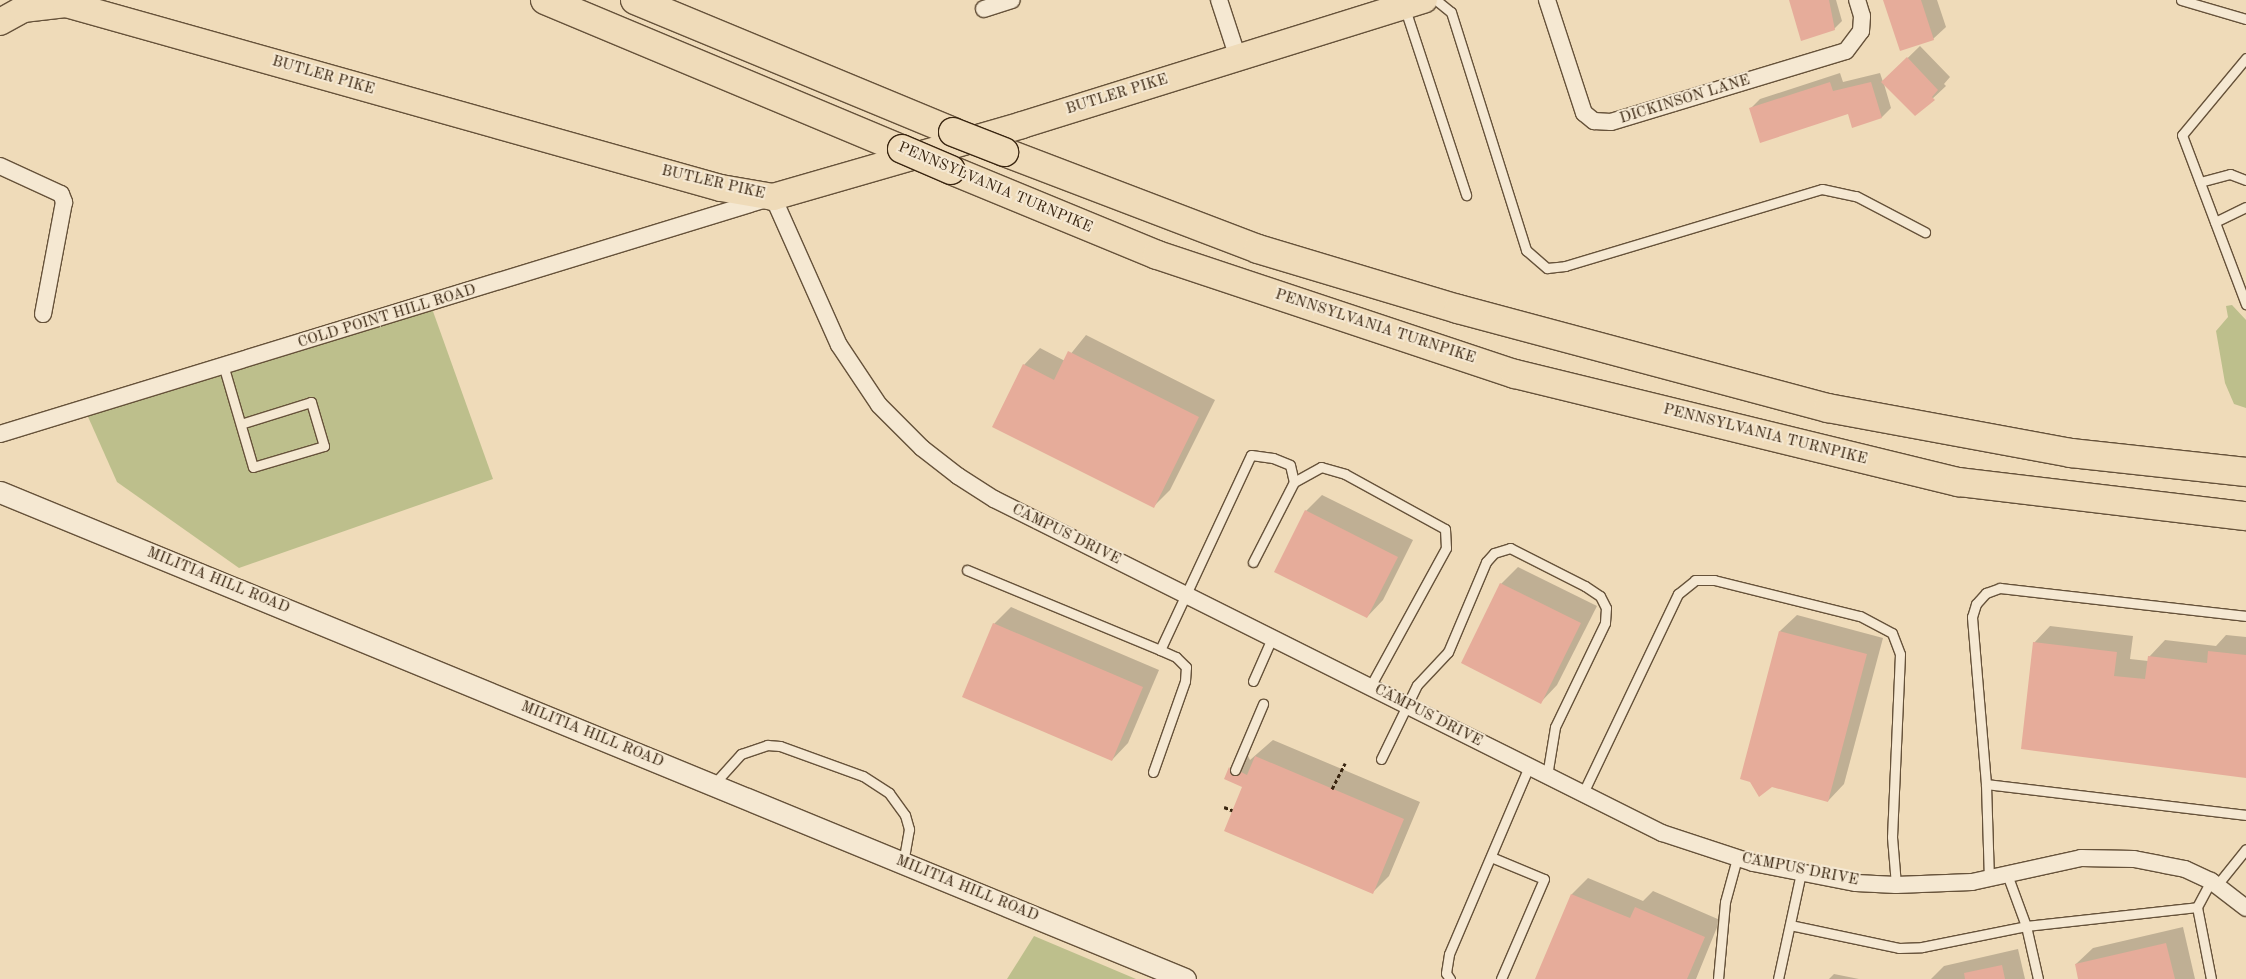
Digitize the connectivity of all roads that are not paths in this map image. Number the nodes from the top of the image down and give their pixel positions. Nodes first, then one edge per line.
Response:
1 (545, 0) edge
2 (635, 0) edge
3 (1012, 0) edge
4 (1219, 0) edge
5 (1436, 0) edge
6 (1547, 0) edge
7 (1857, 0) edge
8 (2180, 0) edge
9 (1414, 3) edge
10 (984, 10) dead end
11 (2246, 20) edge
12 (0, 22) edge
13 (1238, 58) junction
14 (2246, 58) edge
15 (0, 166) edge
16 (2246, 180) edge
17 (2200, 182) junction
18 (1466, 195) dead end
19 (773, 197) junction
20 (2246, 207) edge
21 (2215, 222) junction
22 (1925, 232) dead end
23 (2246, 304) edge
24 (43, 314) dead end
25 (224, 368) junction
26 (240, 424) junction
27 (0, 434) edge
28 (2246, 472) edge
29 (1294, 482) junction
30 (0, 492) edge
31 (2246, 516) edge
32 (1253, 562) dead end
33 (967, 570) dead end
34 (1186, 595) junction
35 (2246, 616) edge
36 (1272, 638) junction
37 (1160, 650) junction
38 (1252, 680) dead end
39 (1370, 687) junction
40 (1263, 704) dead end
41 (1408, 706) junction
42 (1381, 759) dead end
43 (1529, 766) junction
44 (1236, 770) dead end
45 (1153, 772) dead end
46 (1547, 776) junction
47 (1986, 784) junction
48 (713, 785) junction
49 (1583, 793) junction
50 (2246, 815) edge
51 (2246, 849) edge
52 (1491, 857) junction
53 (1736, 858) junction
54 (903, 863) junction
55 (1802, 873) junction
56 (2008, 877) junction
57 (1989, 880) junction
58 (2214, 883) junction
59 (1896, 885) junction
60 (2197, 907) junction
61 (2246, 908) edge
62 (1790, 925) junction
63 (2026, 926) junction
64 (1185, 979) edge
65 (1450, 979) edge
66 (1502, 979) edge
67 (1718, 979) edge
68 (1778, 979) edge
69 (2038, 979) edge
70 (2211, 979) edge

1 - 31 highway, PENNSYLVANIA TURNPIKE, bridge
2 - 28 highway, bridge
3 - 10 street
4 - 13 street
5 - 22 lane
6 - 7 street, DICKINSON LANE
8 - 11 lane
9 - 13 main road, BUTLER PIKE
9 - 18 lane
12 - 19 main road, BUTLER PIKE
13 - 19 main road, BUTLER PIKE
14 - 17 lane
15 - 24 street
16 - 17 lane
17 - 21 lane
19 - 25 street, COLD POINT HILL ROAD
19 - 34 street, CAMPUS DRIVE
20 - 21 lane
21 - 23 lane
25 - 26 lane
25 - 27 street, COLD POINT HILL ROAD
26 - 26 lane
29 - 32 lane
29 - 34 lane
29 - 39 lane
30 - 48 street, MILITIA HILL ROAD
33 - 37 lane
34 - 36 street, CAMPUS DRIVE
34 - 37 lane
35 - 47 lane
36 - 38 lane
36 - 39 street, CAMPUS DRIVE
37 - 45 lane
39 - 41 street, CAMPUS DRIVE
40 - 44 lane
41 - 42 lane
41 - 43 street, CAMPUS DRIVE
41 - 46 lane
43 - 46 street, CAMPUS DRIVE
43 - 52 lane
46 - 49 street, CAMPUS DRIVE
47 - 50 lane
47 - 57 lane
48 - 54 street, MILITIA HILL ROAD
48 - 54 lane
49 - 53 street, CAMPUS DRIVE
49 - 59 lane
51 - 58 lane
52 - 65 lane
52 - 66 lane
53 - 55 street, CAMPUS DRIVE
53 - 67 lane
54 - 64 street, MILITIA HILL ROAD
55 - 59 street, CAMPUS DRIVE
55 - 62 lane
56 - 57 street, CAMPUS DRIVE
56 - 58 street, CAMPUS DRIVE
56 - 63 lane
57 - 59 street, CAMPUS DRIVE
58 - 60 lane
58 - 61 street, CAMPUS DRIVE
60 - 63 lane
60 - 70 lane
62 - 63 lane
62 - 68 lane
63 - 69 lane

